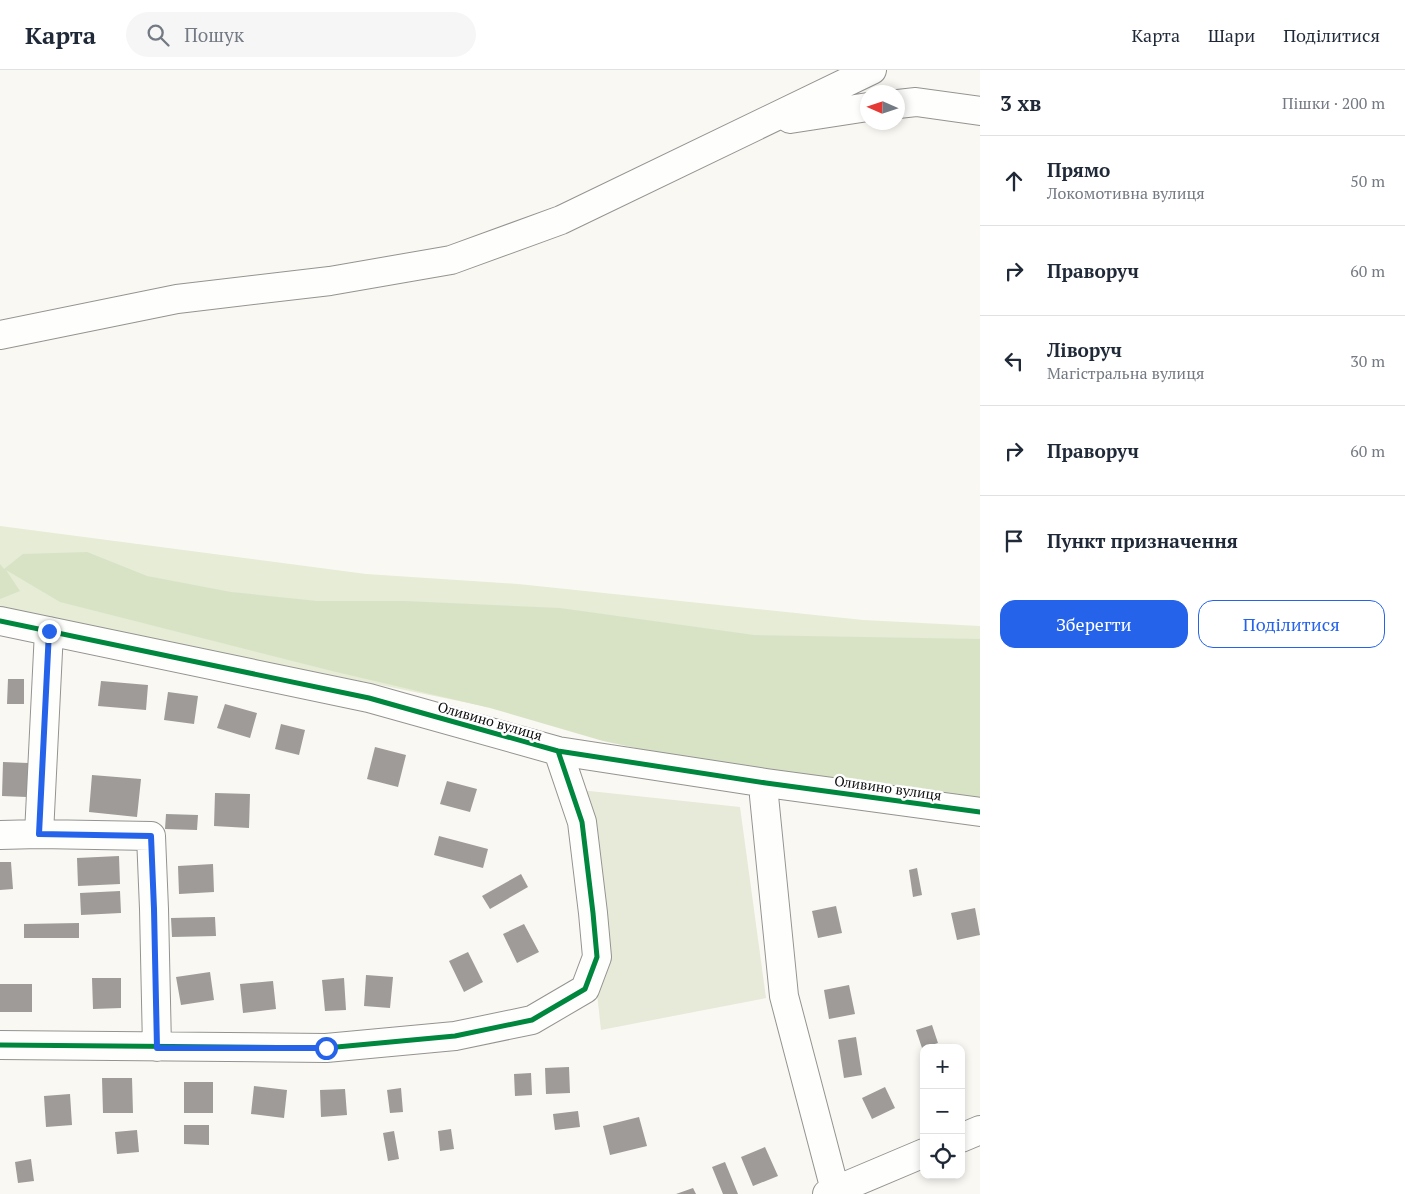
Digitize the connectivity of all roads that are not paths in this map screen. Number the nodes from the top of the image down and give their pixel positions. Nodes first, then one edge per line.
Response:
1 (872, 70) edge
2 (905, 103) edge
3 (860, 108) edge
4 (980, 111) edge
5 (763, 123) junction
6 (0, 335) edge
7 (0, 622) edge
8 (49, 631) junction
9 (558, 751) junction
10 (766, 783) junction
11 (980, 812) edge
12 (39, 834) junction
13 (0, 835) edge
14 (0, 1046) edge
15 (157, 1048) junction
16 (980, 1130) edge
17 (965, 1136) edge
18 (920, 1155) edge
19 (831, 1192) edge

1 - 5 street
2 - 4 street
3 - 5 street
5 - 6 street
7 - 8 street, Оливино вулиця
8 - 9 street, Оливино вулиця
8 - 12 street
9 - 10 street, Оливино вулиця
9 - 15 street
10 - 11 street, Оливино вулиця
10 - 19 street
12 - 13 street
12 - 15 street
14 - 15 street
16 - 17 street
18 - 19 street

